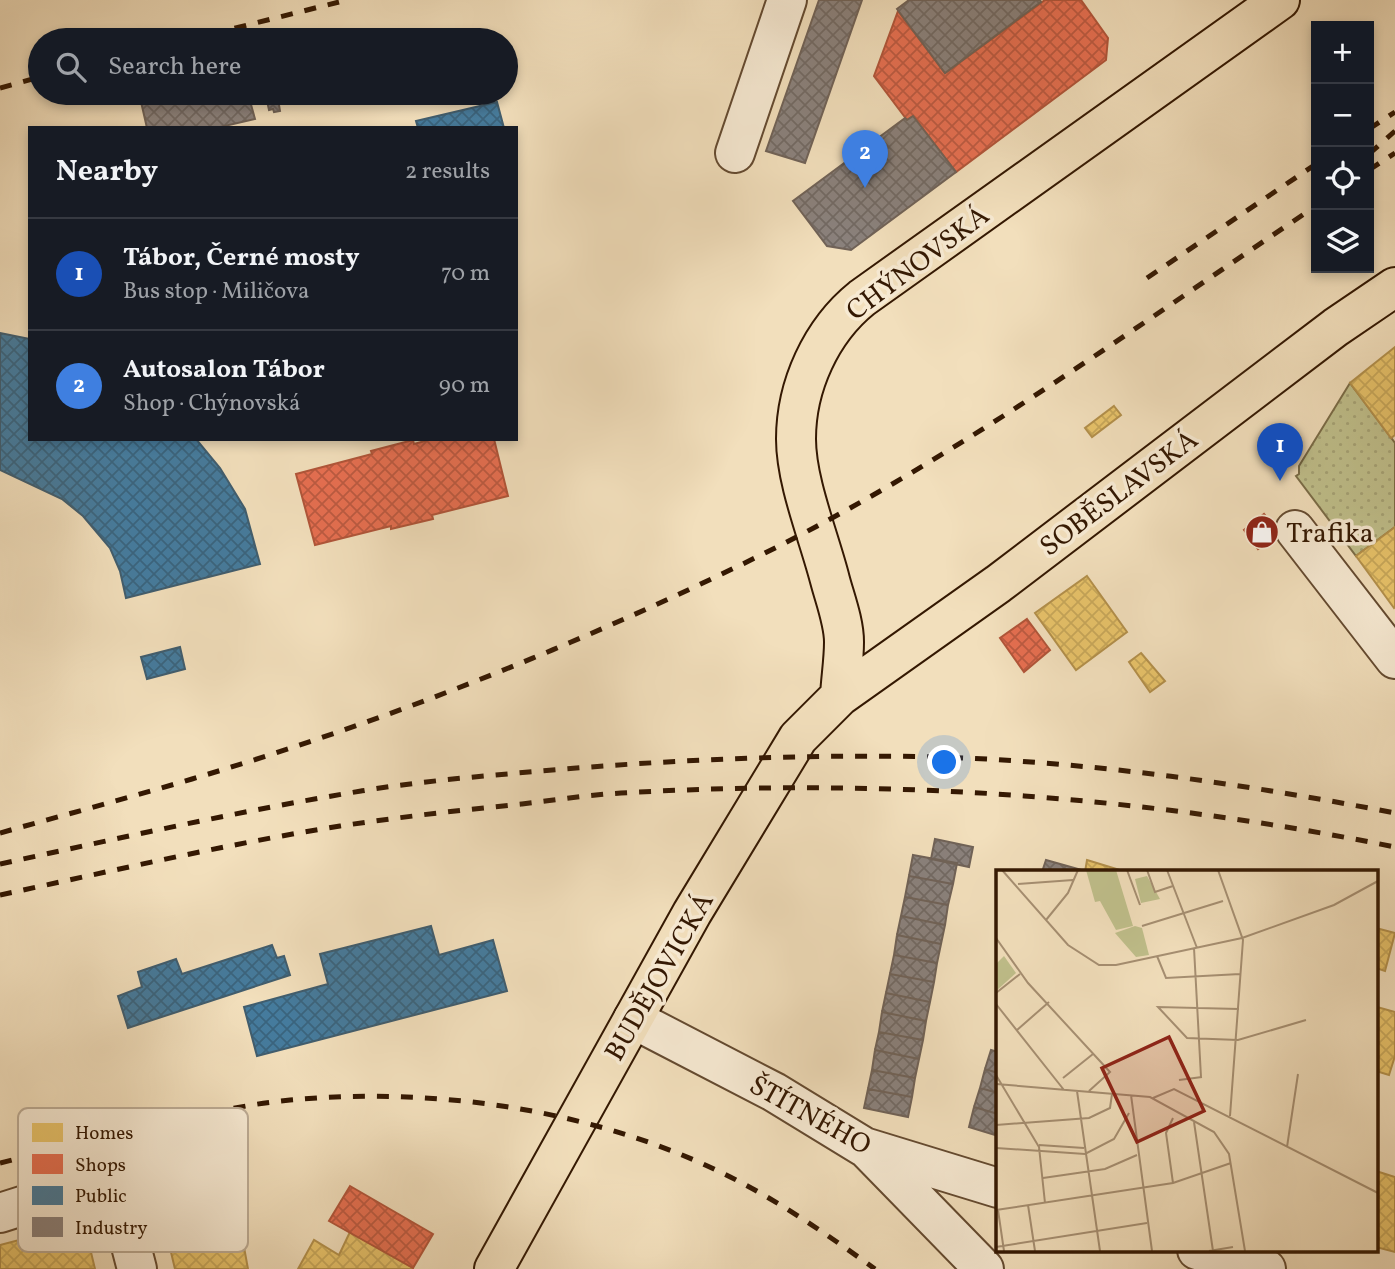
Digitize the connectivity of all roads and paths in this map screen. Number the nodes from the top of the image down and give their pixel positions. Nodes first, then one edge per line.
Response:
1 (787, 0) edge
2 (1280, 0) edge
3 (736, 153) dead end
4 (1395, 286) edge
5 (1295, 530) dead end
6 (1395, 659) edge
7 (840, 695) junction
8 (633, 1019) junction
9 (864, 1147) junction
10 (996, 1187) edge
11 (18, 1207) edge
12 (0, 1213) edge
13 (132, 1252) edge
14 (1204, 1252) edge
15 (136, 1269) edge
16 (494, 1269) edge
17 (984, 1269) edge
18 (1266, 1269) edge

1 - 3 street
2 - 7 main road, CHÝNOVSKÁ
4 - 7 main road, SOBĚSLAVSKÁ
5 - 6 street
7 - 8 main road, BUDĚJOVICKÁ
8 - 9 street, ŠTÍTNÉHO
8 - 16 main road, BUDĚJOVICKÁ
9 - 10 street, ŠTÍTNÉHO
9 - 17 street
11 - 12 street
13 - 15 street
14 - 18 street

